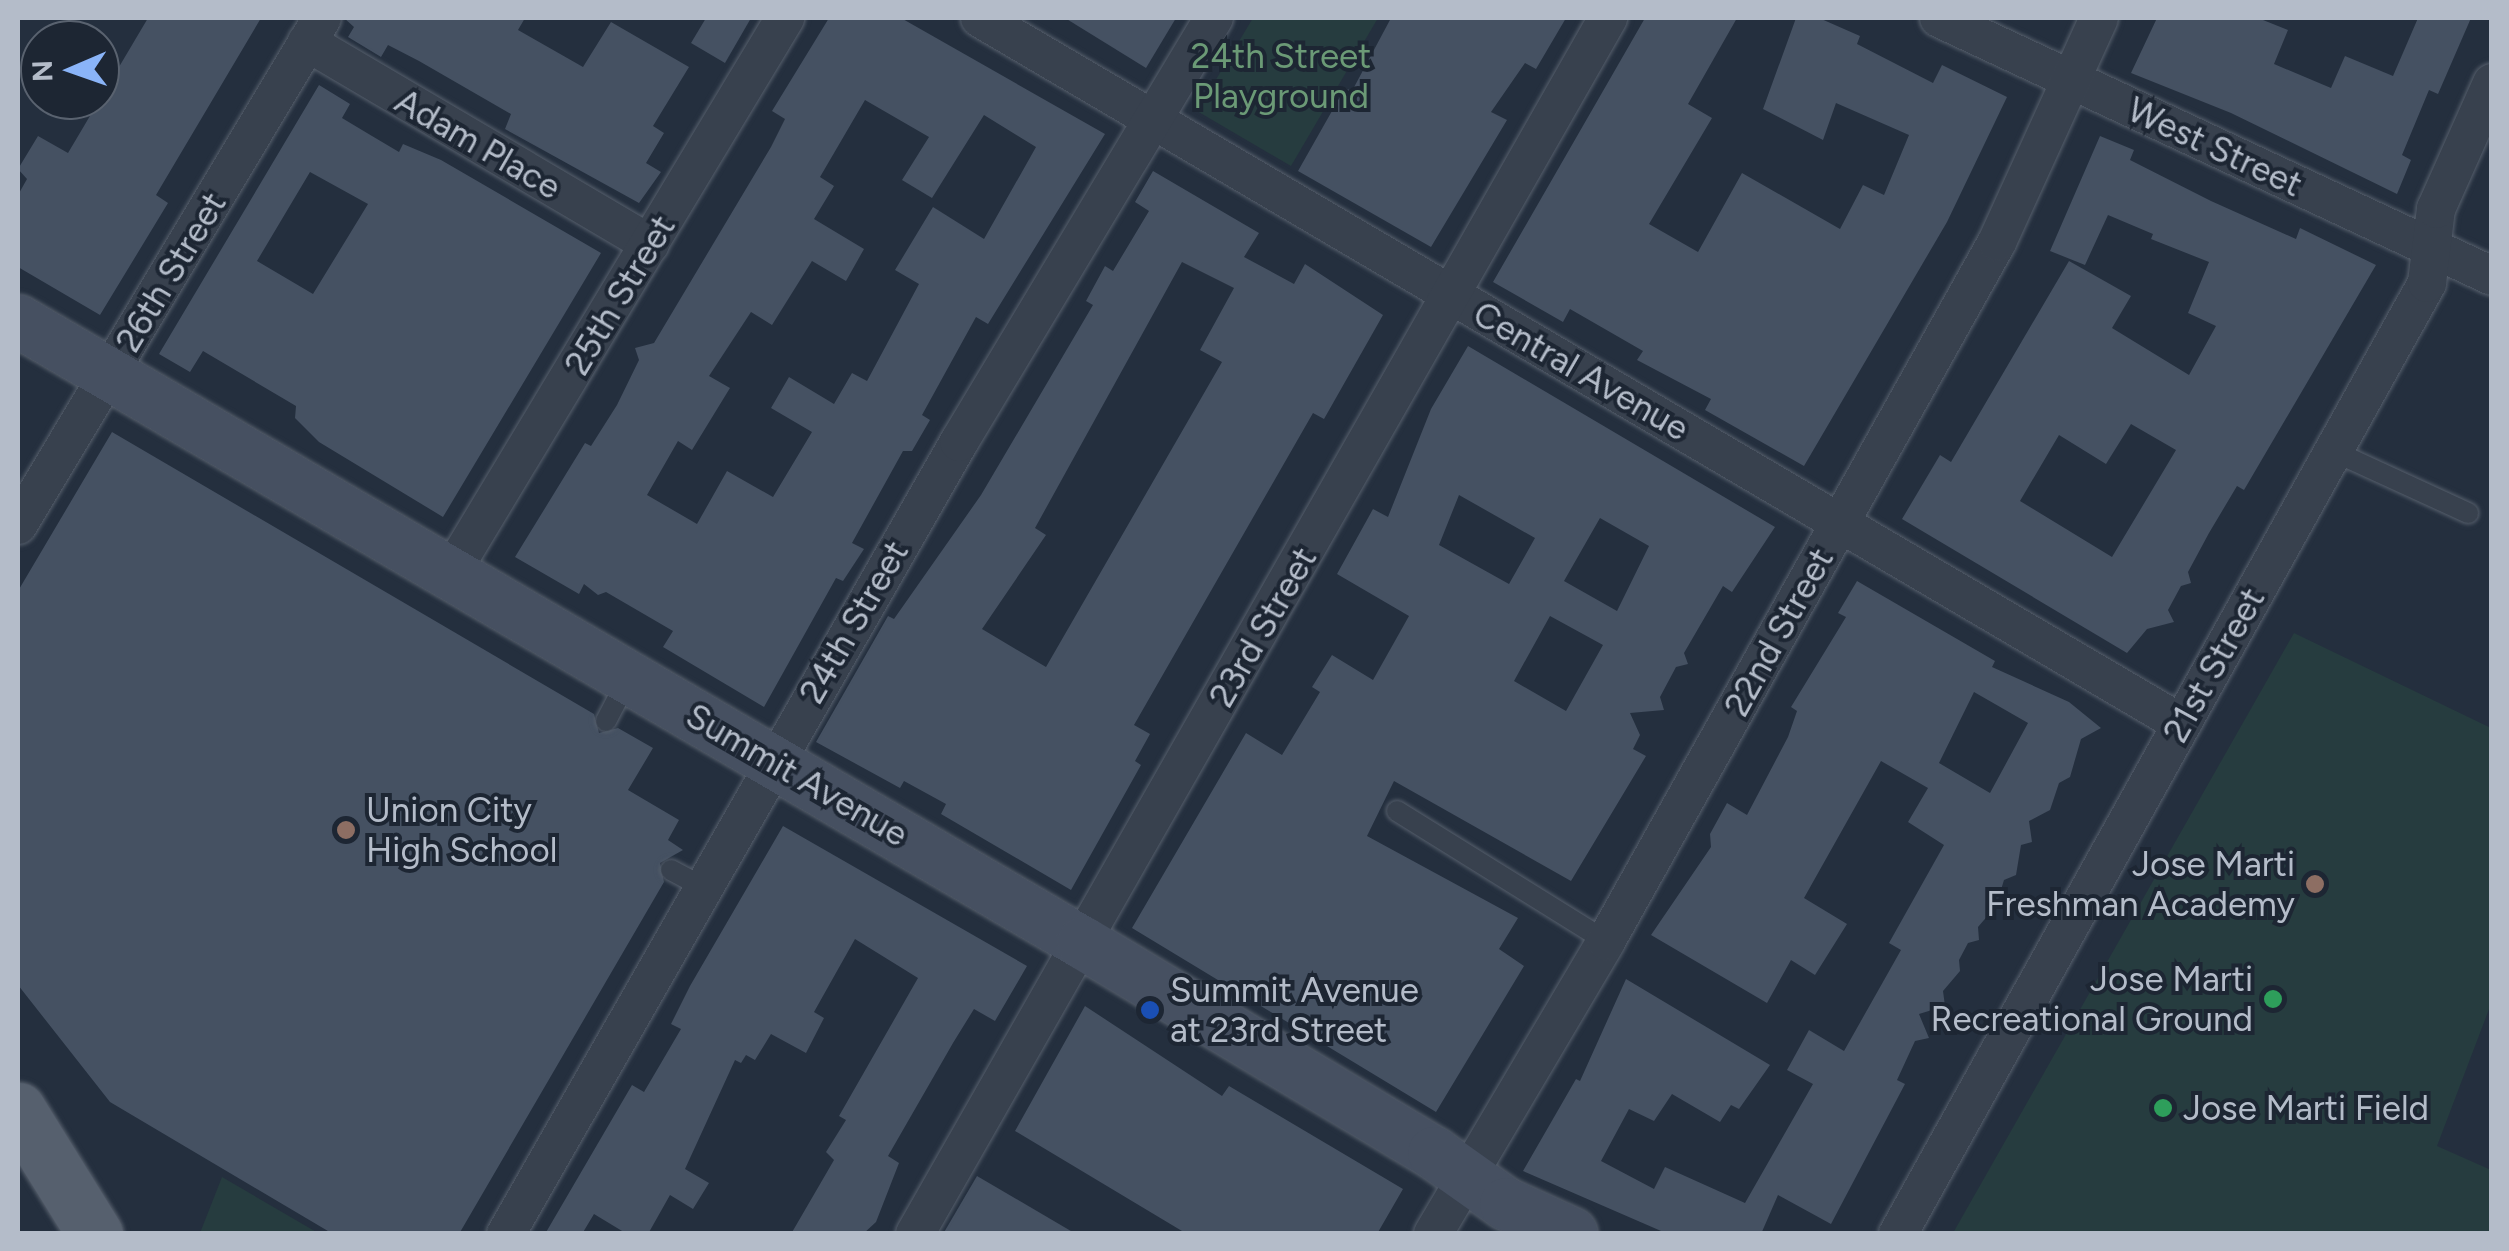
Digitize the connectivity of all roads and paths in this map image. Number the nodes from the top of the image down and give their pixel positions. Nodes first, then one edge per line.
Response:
1 (785, 18) edge
2 (980, 18) edge
3 (1214, 18) edge
4 (1608, 18) edge
5 (1939, 18) edge
6 (2099, 18) edge
7 (314, 30) edge
8 (2074, 79) junction
9 (2492, 83) edge
10 (1154, 120) junction
11 (650, 244) junction
12 (2432, 250) junction
13 (2492, 276) edge
14 (1452, 295) junction
15 (18, 322) edge
16 (108, 374) junction
17 (2331, 450) junction
18 (2468, 513) dead end
19 (1840, 522) junction
20 (18, 525) edge
21 (452, 571) junction
22 (2182, 724) junction
23 (776, 762) junction
24 (1397, 811) dead end
25 (671, 870) dead end
26 (706, 889) junction
27 (1606, 940) junction
28 (1083, 943) junction
29 (18, 1110) edge
30 (1466, 1177) junction
31 (95, 1234) edge
32 (506, 1234) edge
33 (915, 1234) edge
34 (1433, 1234) edge
35 (1572, 1234) edge
36 (1898, 1234) edge

1 - 11 street, 25th Street
2 - 10 street, Central Avenue
3 - 10 street, 24th Street
4 - 14 street, 23rd Street
5 - 8 street, West Street
6 - 8 street, 22nd Street
7 - 11 street, Adam Place
7 - 16 street, 26th Street
8 - 12 street, West Street
8 - 19 street, 22nd Street
9 - 12 street, 21st Street
10 - 14 street, Central Avenue
10 - 23 street, 24th Street
11 - 21 street, 25th Street
12 - 13 street, West Street
12 - 17 street, 21st Street
14 - 19 street, Central Avenue
14 - 28 street, 23rd Street
15 - 16 street, Summit Avenue
16 - 20 street, 26th Street
16 - 21 street, Summit Avenue
17 - 18 lane
17 - 22 street, 21st Street
19 - 22 street, Central Avenue
19 - 27 street, 22nd Street
21 - 23 street, Summit Avenue
22 - 36 street, 21st Street
23 - 26 street, 24th Street
23 - 28 street, Summit Avenue
24 - 27 lane
25 - 26 lane
26 - 32 street, 24th Street
27 - 30 street, 22nd Street
28 - 30 street, Summit Avenue
28 - 33 street, 23rd Street
29 - 31 main road
30 - 34 street, 22nd Street
30 - 35 street, Summit Avenue

